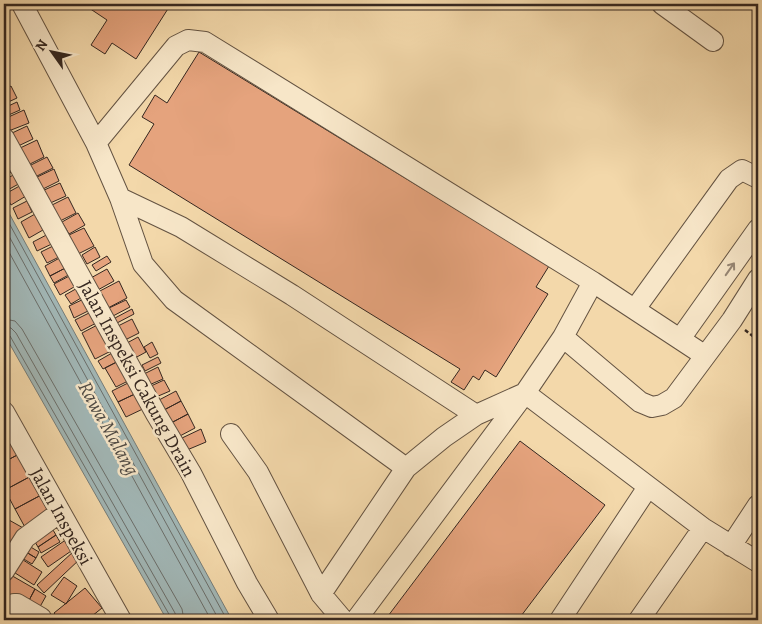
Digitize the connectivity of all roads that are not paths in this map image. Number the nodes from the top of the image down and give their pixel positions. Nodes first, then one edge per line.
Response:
1 (22, 4) edge
2 (662, 4) edge
3 (713, 41) dead end
4 (4, 138) edge
5 (96, 143) junction
6 (758, 178) edge
7 (120, 198) junction
8 (758, 229) edge
9 (758, 279) edge
10 (593, 282) junction
11 (635, 309) junction
12 (564, 337) junction
13 (680, 339) junction
14 (704, 355) junction
15 (525, 393) junction
16 (4, 412) edge
17 (476, 415) junction
18 (231, 434) dead end
19 (406, 468) junction
20 (648, 487) junction
21 (758, 505) edge
22 (59, 513) junction
23 (703, 528) junction
24 (731, 546) junction
25 (758, 562) edge
26 (4, 571) edge
27 (321, 594) junction
28 (4, 610) edge
29 (41, 618) dead end
30 (121, 620) edge
31 (269, 620) edge
32 (343, 620) edge
33 (356, 620) edge
34 (560, 620) edge
35 (639, 620) edge

1 - 5 street
2 - 3 street
4 - 31 street, Jalan Inspeksi Cakung Drain
5 - 7 street
5 - 10 street
6 - 11 street
7 - 17 street
7 - 19 street
13 -> 8 street
9 - 14 street
10 - 11 street
10 - 12 street
11 - 13 street
12 - 14 street
12 - 15 street
13 - 14 street
15 - 17 street
15 - 20 street
15 - 33 street
16 - 22 street, Jalan Inspeksi
17 - 19 street
18 - 27 street
19 - 27 street
20 - 23 street
20 - 34 street
21 - 24 street
22 - 26 street
22 - 30 street, Jalan Inspeksi
23 - 24 street
23 - 35 street
24 - 25 street
27 - 32 street
28 - 29 street

